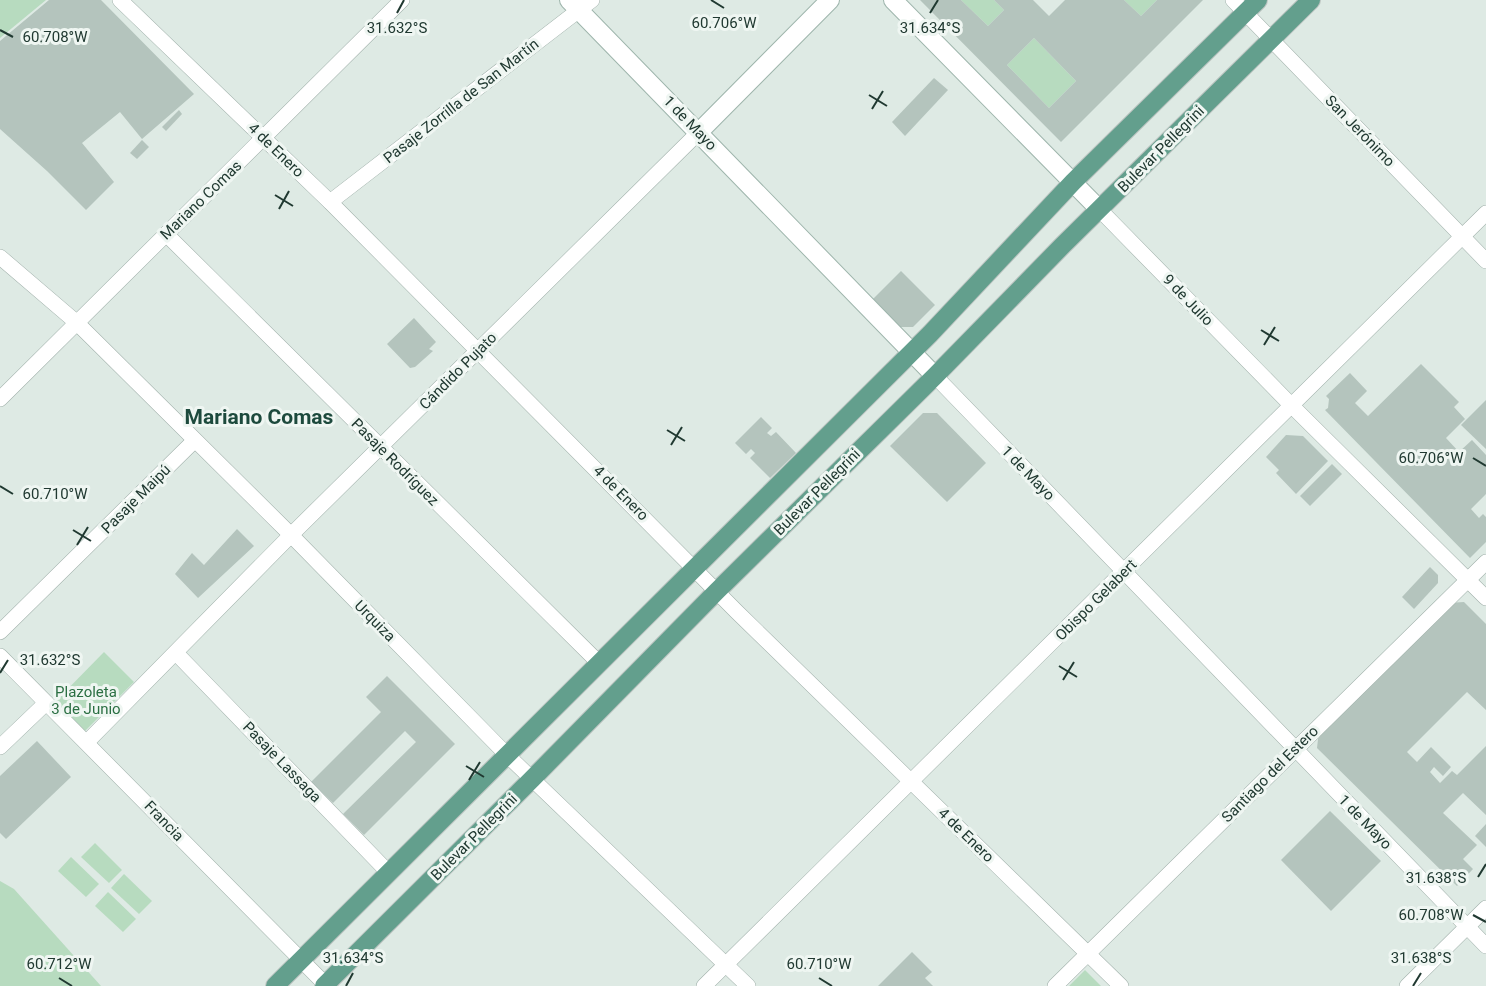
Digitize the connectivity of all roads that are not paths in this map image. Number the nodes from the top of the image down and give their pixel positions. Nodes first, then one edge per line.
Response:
1 (120, 0) edge
2 (402, 0) edge
3 (830, 0) edge
4 (893, 0) edge
5 (1311, 0) edge
6 (580, 3) edge
7 (1246, 4) edge
8 (1272, 39) junction
9 (699, 132) junction
10 (264, 138) junction
11 (1073, 182) junction
12 (330, 202) junction
13 (1100, 210) junction
14 (1486, 213) edge
15 (166, 234) junction
16 (1462, 237) junction
17 (0, 256) edge
18 (1486, 261) edge
19 (76, 322) junction
20 (478, 350) junction
21 (909, 352) junction
22 (935, 376) junction
23 (0, 399) edge
24 (1292, 406) junction
25 (194, 441) junction
26 (380, 448) junction
27 (291, 536) junction
28 (1486, 562) edge
29 (696, 568) junction
30 (1125, 572) junction
31 (1467, 580) junction
32 (717, 591) junction
33 (1486, 598) edge
34 (0, 632) edge
35 (176, 653) junction
36 (0, 656) edge
37 (600, 664) junction
38 (46, 703) junction
39 (87, 742) junction
40 (0, 747) edge
41 (1295, 749) junction
42 (507, 755) junction
43 (532, 779) junction
44 (912, 782) junction
45 (388, 872) junction
46 (1486, 908) edge
47 (1467, 927) junction
48 (1486, 946) edge
49 (1088, 953) junction
50 (301, 961) junction
51 (726, 964) junction
52 (326, 985) edge
53 (275, 986) edge
54 (704, 986) edge
55 (748, 986) edge
56 (1055, 986) edge
57 (1121, 986) edge
58 (1407, 986) edge

1 - 10 street, 4 de Enero
2 - 10 street, Mariano Comas
3 - 9 main road, Cándido Pujato
4 - 11 main road, 9 de Julio
5 - 8 main road, Bulevar Pellegrini
6 - 9 main road, 1 de Mayo
6 - 12 street, Pasaje Zorrilla de San Martín
7 - 8 street, San Jerónimo
7 - 11 main road
8 - 13 main road, Bulevar Pellegrini
8 - 16 street, San Jerónimo
9 - 20 street, Cándido Pujato
9 - 21 main road, 1 de Mayo
10 - 12 street, 4 de Enero
10 - 15 street, Mariano Comas
11 - 13 main road, 9 de Julio
11 - 21 main road
12 - 20 street, 4 de Enero
13 - 22 main road, Bulevar Pellegrini
13 - 24 street, 9 de Julio
14 - 16 street, Obispo Gelabert
15 - 19 street, Mariano Comas
15 - 26 street, Pasaje Rodríguez
16 - 18 street, San Jerónimo
16 - 24 street, Obispo Gelabert
17 - 19 street, Urquiza
19 - 23 street, Mariano Comas
19 - 25 street, Urquiza
20 - 26 street, Cándido Pujato
20 - 29 street, 4 de Enero
21 - 22 main road, 1 de Mayo
21 - 29 main road
22 - 30 street, 1 de Mayo
22 - 32 main road, Bulevar Pellegrini
24 - 30 street, Obispo Gelabert
24 - 31 street, 9 de Julio
25 - 27 street, Urquiza
25 - 34 street, Pasaje Maipú
26 - 27 street, Cándido Pujato
26 - 37 street, Pasaje Rodríguez
27 - 35 street, Cándido Pujato
27 - 42 street, Urquiza
28 - 31 street, Santiago del Estero
29 - 32 street, 4 de Enero
29 - 37 main road
30 - 41 street, 1 de Mayo
30 - 44 street, Obispo Gelabert
31 - 33 street, 9 de Julio
31 - 41 street, Santiago del Estero
32 - 43 main road, Bulevar Pellegrini
32 - 44 street, 4 de Enero
35 - 39 street, Cándido Pujato
35 - 45 street, Pasaje Lassaga
36 - 38 street, Francia
37 - 42 main road
38 - 39 street, Francia
38 - 40 street
39 - 50 street, Francia
41 - 47 street, 1 de Mayo
41 - 49 street, Santiago del Estero
42 - 43 street, Urquiza
42 - 45 main road
43 - 51 street, Urquiza
43 - 52 main road, Bulevar Pellegrini
44 - 49 street, 4 de Enero
44 - 51 street, Obispo Gelabert
45 - 50 main road
46 - 47 street
47 - 48 street, 1 de Mayo
47 - 58 street
49 - 56 street, Santiago del Estero
49 - 57 street, 4 de Enero
50 - 52 street, Francia
50 - 53 main road
51 - 54 street, Obispo Gelabert
51 - 55 street, Urquiza

